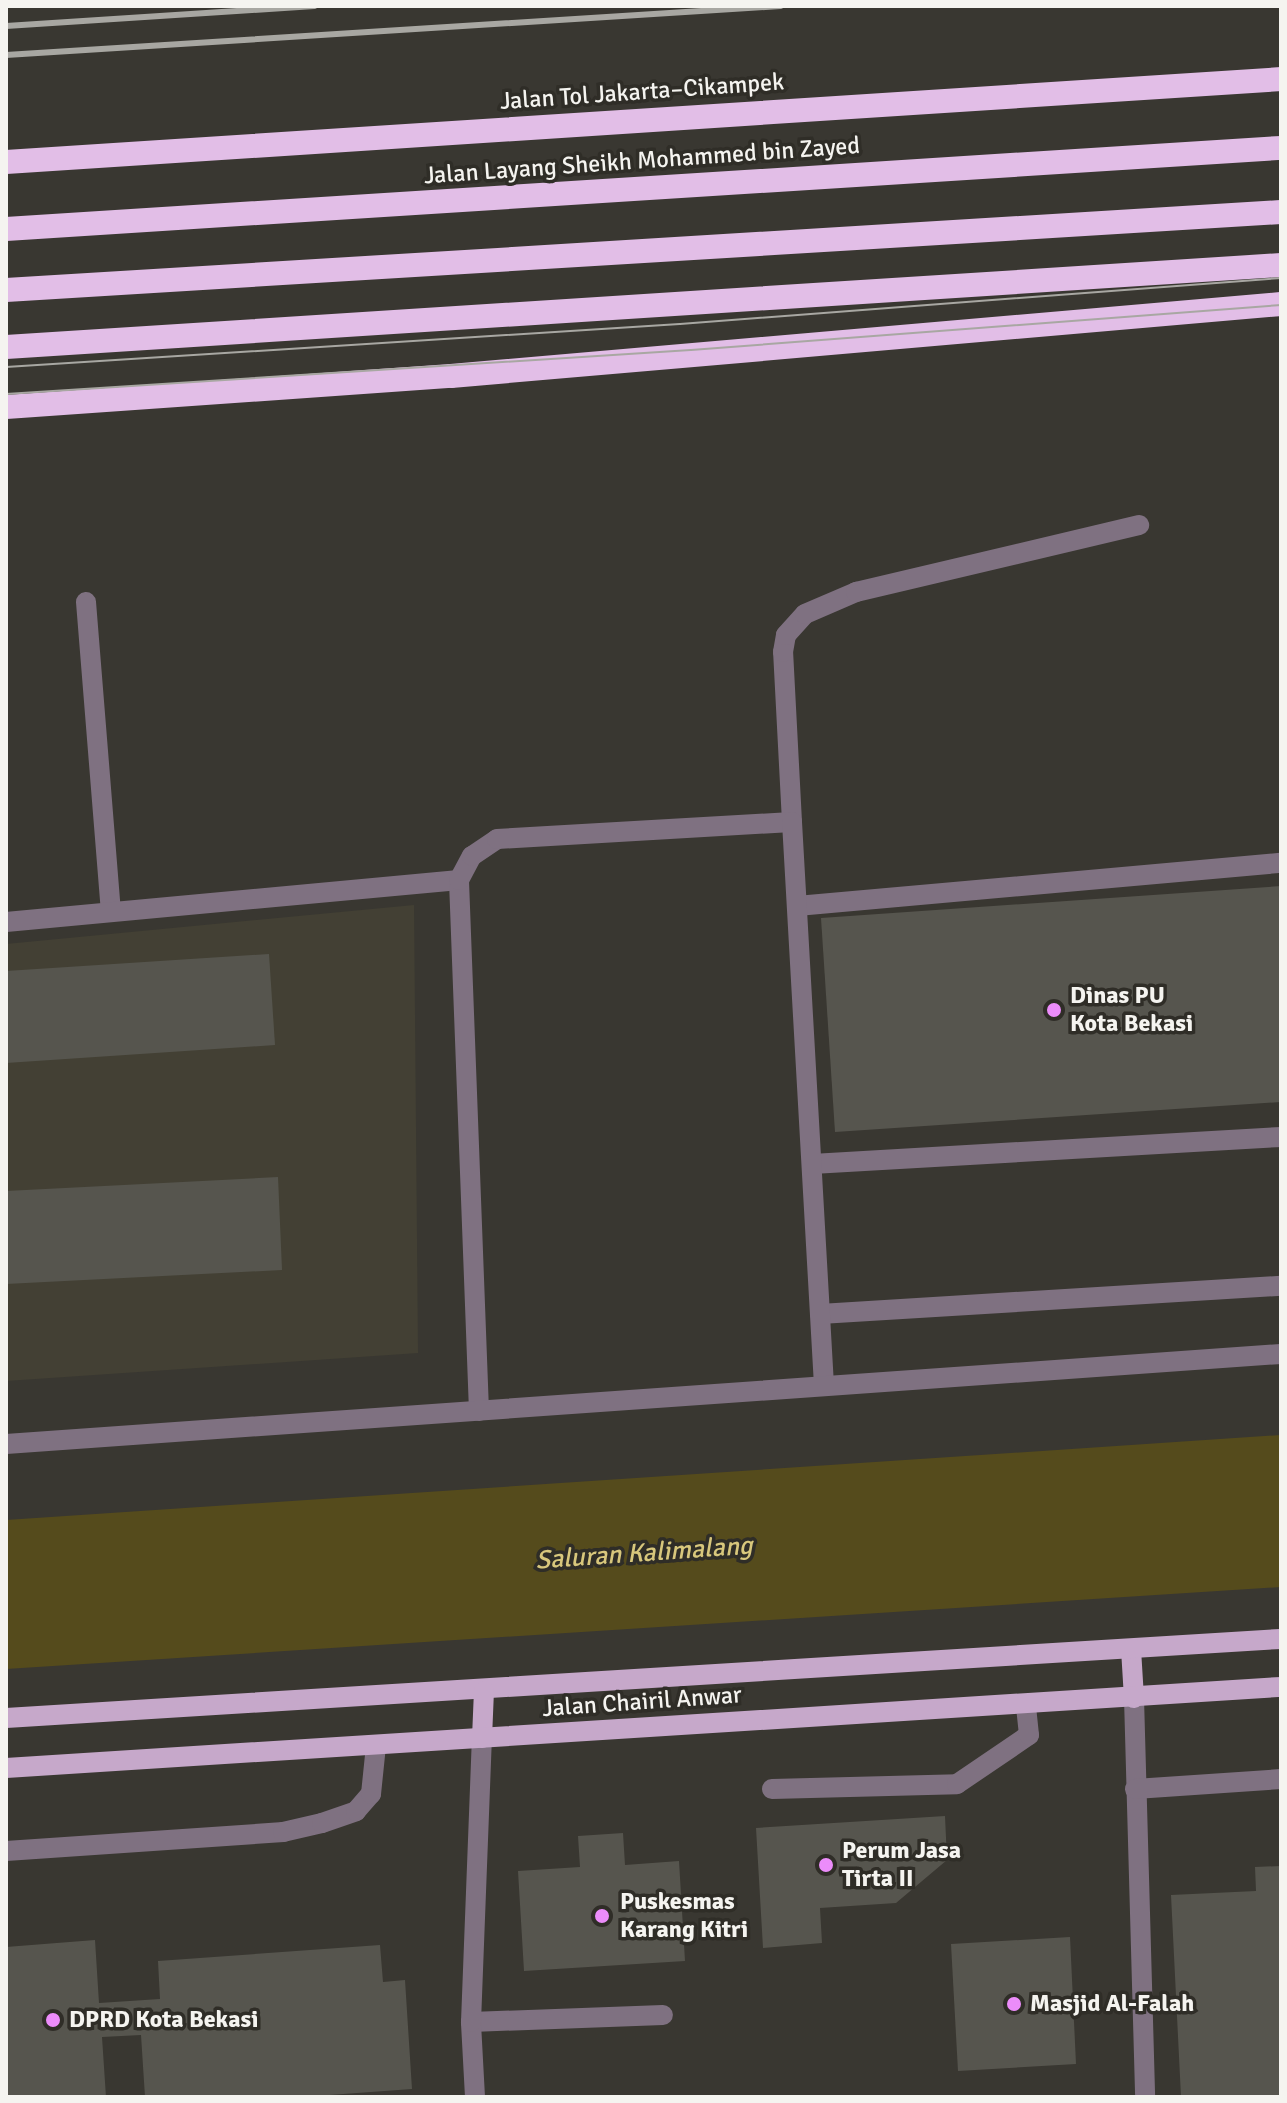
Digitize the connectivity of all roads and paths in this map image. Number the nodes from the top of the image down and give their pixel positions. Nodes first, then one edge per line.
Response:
1 (1281, 79) edge
2 (1281, 148) edge
3 (6, 162) edge
4 (1281, 212) edge
5 (6, 229) edge
6 (1281, 265) edge
7 (6, 290) edge
8 (1281, 304) edge
9 (6, 347) edge
10 (6, 407) edge
11 (1139, 525) dead end
12 (86, 602) dead end
13 (792, 822) junction
14 (1281, 863) edge
15 (459, 880) junction
16 (797, 906) junction
17 (111, 910) junction
18 (6, 922) edge
19 (1281, 1137) edge
20 (812, 1164) junction
21 (1281, 1286) edge
22 (820, 1314) junction
23 (1281, 1354) edge
24 (824, 1386) junction
25 (479, 1411) junction
26 (6, 1444) edge
27 (1281, 1639) edge
28 (1131, 1649) junction
29 (1281, 1687) edge
30 (484, 1691) junction
31 (1134, 1698) junction
32 (1026, 1705) junction
33 (6, 1718) edge
34 (482, 1738) junction
35 (376, 1746) junction
36 (6, 1768) edge
37 (1281, 1779) edge
38 (772, 1789) dead end
39 (1135, 1789) junction
40 (6, 1851) edge
41 (663, 2015) dead end
42 (471, 2022) junction
43 (475, 2097) edge
44 (1145, 2097) edge

1 - 3 highway, Jalan Tol Jakarta–Cikampek
2 - 5 highway, Jalan Layang Sheikh Mohammed bin Zayed
4 - 7 highway
6 - 9 highway
8 - 10 highway
11 - 13 street
12 - 17 street
13 - 15 street
13 - 16 street
14 - 16 street
15 - 17 street
15 - 25 street
16 - 20 street
17 - 18 street
19 - 20 street
20 - 22 street
21 - 22 street
22 - 24 street
23 - 24 street
24 - 25 street
25 - 26 street
27 - 28 main road, Jalan Chairil Anwar
28 - 30 main road, Jalan Chairil Anwar
28 - 31 main road
29 - 31 main road, Jalan Chairil Anwar
30 - 33 main road, Jalan Chairil Anwar
30 - 34 main road
31 - 32 main road, Jalan Chairil Anwar
31 - 39 street
32 - 34 main road, Jalan Chairil Anwar
32 - 38 street
34 - 35 main road, Jalan Chairil Anwar
34 - 42 street
35 - 36 main road, Jalan Chairil Anwar
35 - 40 street
37 - 39 street
39 - 44 street
41 - 42 street
42 - 43 street

